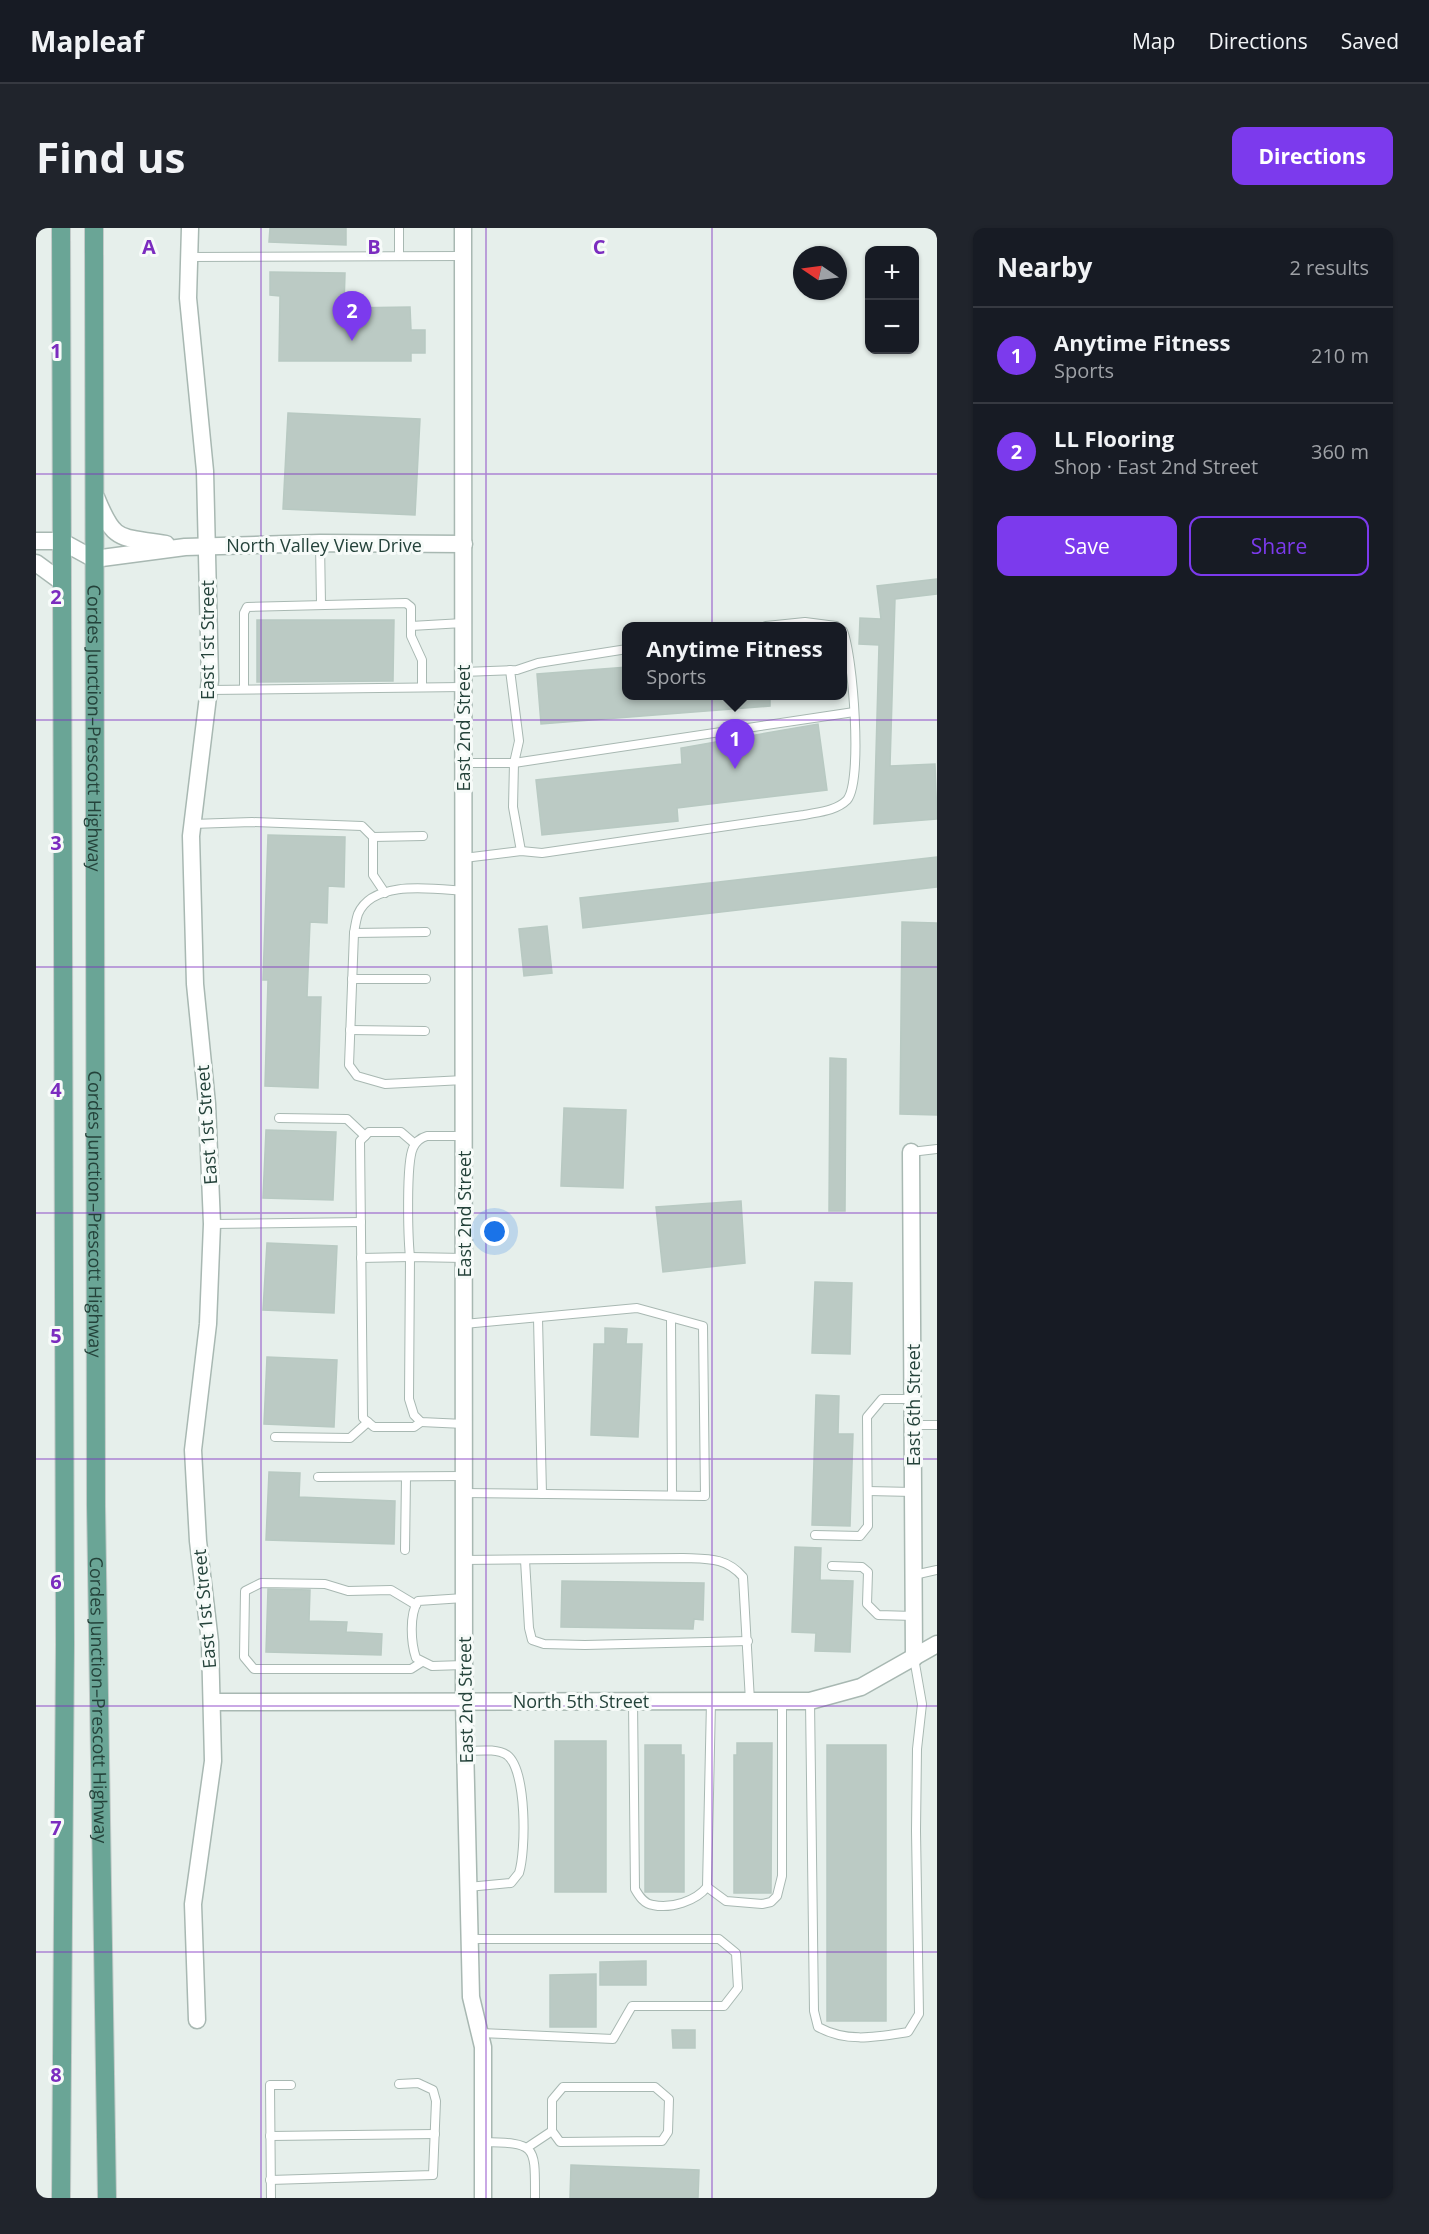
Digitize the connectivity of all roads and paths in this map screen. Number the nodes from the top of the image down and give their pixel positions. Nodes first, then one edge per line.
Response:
1 (61, 228) edge
2 (94, 228) edge
3 (190, 228) edge
4 (399, 228) edge
5 (463, 228) edge
6 (399, 256) junction
7 (463, 256) junction
8 (189, 257) junction
9 (95, 494) junction
10 (36, 541) edge
11 (61, 542) junction
12 (320, 543) junction
13 (464, 544) junction
14 (206, 546) junction
15 (185, 547) junction
16 (94, 559) junction
17 (36, 563) edge
18 (62, 582) junction
19 (321, 604) junction
20 (463, 624) junction
21 (411, 626) junction
22 (847, 647) edge
23 (622, 650) edge
24 (510, 670) junction
25 (463, 679) junction
26 (422, 687) junction
27 (244, 689) junction
28 (208, 690) junction
29 (854, 712) junction
30 (464, 763) junction
31 (514, 763) junction
32 (192, 824) junction
33 (423, 836) dead end
34 (373, 837) junction
35 (521, 851) junction
36 (464, 858) junction
37 (464, 891) junction
38 (385, 893) junction
39 (426, 932) dead end
40 (354, 933) junction
41 (352, 979) junction
42 (426, 979) dead end
43 (350, 1030) junction
44 (425, 1031) dead end
45 (464, 1080) junction
46 (279, 1118) dead end
47 (365, 1136) junction
48 (464, 1136) junction
49 (416, 1144) junction
50 (937, 1149) edge
51 (911, 1152) joint
52 (361, 1222) junction
53 (212, 1224) junction
54 (410, 1257) junction
55 (361, 1258) junction
56 (464, 1258) junction
57 (538, 1318) junction
58 (671, 1318) junction
59 (464, 1324) junction
60 (913, 1399) junction
61 (368, 1422) junction
62 (421, 1422) junction
63 (464, 1424) junction
64 (913, 1425) junction
65 (937, 1425) edge
66 (275, 1437) dead end
67 (318, 1477) dead end
68 (406, 1477) junction
69 (463, 1484) junction
70 (868, 1491) junction
71 (914, 1492) junction
72 (542, 1494) junction
73 (672, 1495) junction
74 (815, 1535) dead end
75 (405, 1550) dead end
76 (464, 1560) junction
77 (525, 1560) junction
78 (832, 1566) dead end
79 (937, 1570) edge
80 (914, 1575) junction
81 (464, 1598) junction
82 (416, 1605) junction
83 (914, 1616) junction
84 (748, 1641) junction
85 (937, 1644) edge
86 (914, 1658) junction
87 (422, 1662) junction
88 (464, 1665) junction
89 (464, 1701) junction
90 (633, 1701) junction
91 (711, 1701) junction
92 (750, 1701) junction
93 (782, 1701) junction
94 (810, 1701) junction
95 (212, 1702) junction
96 (465, 1751) junction
97 (468, 1887) junction
98 (706, 1887) junction
99 (469, 1939) junction
100 (198, 2020) dead end
101 (480, 2034) junction
102 (399, 2084) dead end
103 (291, 2085) dead end
104 (552, 2131) junction
105 (435, 2134) junction
106 (270, 2136) junction
107 (483, 2142) junction
108 (528, 2147) junction
109 (270, 2180) junction
110 (61, 2198) edge
111 (107, 2198) edge
112 (271, 2198) edge
113 (483, 2198) edge
114 (535, 2198) edge

1 - 11 main road, Cordes Junction–Prescott Highway
2 - 9 main road, Cordes Junction–Prescott Highway
3 - 8 street, East 1st Street
4 - 6 lane
5 - 7 street, East 2nd Street
6 - 7 lane
6 - 8 lane
7 - 13 street, East 2nd Street
8 - 14 street, East 1st Street
9 - 15 street, North Valley View Drive
9 - 16 main road, Cordes Junction–Prescott Highway
10 - 11 street
11 - 16 street
11 - 18 main road, Cordes Junction–Prescott Highway
12 - 13 street, North Valley View Drive
12 - 14 street, North Valley View Drive
12 - 19 lane
13 - 20 street, East 2nd Street
14 - 15 street, North Valley View Drive
14 - 28 street, East 1st Street
15 - 16 street, North Valley View Drive
16 - 111 main road, Cordes Junction–Prescott Highway
17 - 18 street
18 - 110 main road, Cordes Junction–Prescott Highway
19 - 21 lane
19 - 27 lane
20 - 21 lane
20 - 25 street, East 2nd Street
21 - 26 lane
22 - 29 lane
23 - 24 lane
24 - 25 lane
24 - 31 lane
25 - 26 lane
25 - 30 street, East 2nd Street
26 - 27 lane
27 - 28 lane
28 - 32 street, East 1st Street
29 - 31 lane
29 - 35 lane
30 - 31 lane
30 - 36 street, East 2nd Street
31 - 35 lane
32 - 34 lane
32 - 53 street, East 1st Street
33 - 34 lane
34 - 38 lane
35 - 36 lane
36 - 37 street, East 2nd Street
37 - 38 lane
37 - 45 street, East 2nd Street
38 - 40 lane
39 - 40 lane
40 - 41 lane
41 - 42 lane
41 - 43 lane
43 - 44 lane
43 - 45 lane
45 - 48 street, East 2nd Street
46 - 47 lane
47 - 49 lane
47 - 52 lane
48 - 49 lane
48 - 56 street, East 2nd Street
49 - 54 lane
50 - 51 lane
51 - 60 street, East 6th Street
52 - 53 lane
52 - 55 lane
53 - 95 street, East 1st Street
54 - 55 lane
54 - 56 lane
54 - 62 lane
55 - 61 lane
56 - 59 street, East 2nd Street
57 - 58 lane
57 - 59 lane
57 - 72 lane
58 - 73 lane
58 - 73 lane
59 - 63 street, East 2nd Street
60 - 64 street, East 6th Street
60 - 70 lane
61 - 62 lane
61 - 66 lane
62 - 63 lane
63 - 69 street, East 2nd Street
64 - 65 lane
64 - 71 street, East 6th Street
67 - 68 lane
68 - 69 lane
68 - 75 lane
69 - 72 lane
69 - 76 street, East 2nd Street
70 - 71 lane
70 - 74 lane
71 - 80 street, East 6th Street
72 - 73 lane
76 - 77 lane
76 - 81 street, East 2nd Street
77 - 84 lane
77 - 84 lane
78 - 83 lane
79 - 80 lane
80 - 83 street, East 6th Street
81 - 82 lane
81 - 88 street, East 2nd Street
82 - 87 lane
82 - 87 lane
83 - 86 street, East 6th Street
84 - 92 lane
85 - 86 street, North 5th Street
86 - 94 street, North 5th Street
86 - 94 lane
87 - 88 lane
88 - 89 street, East 2nd Street
89 - 90 street, North 5th Street
89 - 95 street, North 5th Street
89 - 96 street, East 2nd Street
90 - 91 street, North 5th Street
90 - 98 lane
91 - 92 street, North 5th Street
91 - 98 lane
92 - 93 street, North 5th Street
93 - 94 street, North 5th Street
93 - 98 lane
95 - 100 street, East 1st Street
96 - 97 street, East 2nd Street
96 - 97 lane
97 - 99 street, East 2nd Street
99 - 101 street, East 2nd Street
99 - 101 lane
101 - 107 street, East 2nd Street
102 - 105 lane
103 - 106 lane
104 - 104 lane
104 - 108 lane
105 - 106 lane
105 - 109 lane
106 - 109 lane
107 - 108 lane
107 - 113 street, East 2nd Street
108 - 114 lane
109 - 112 lane

